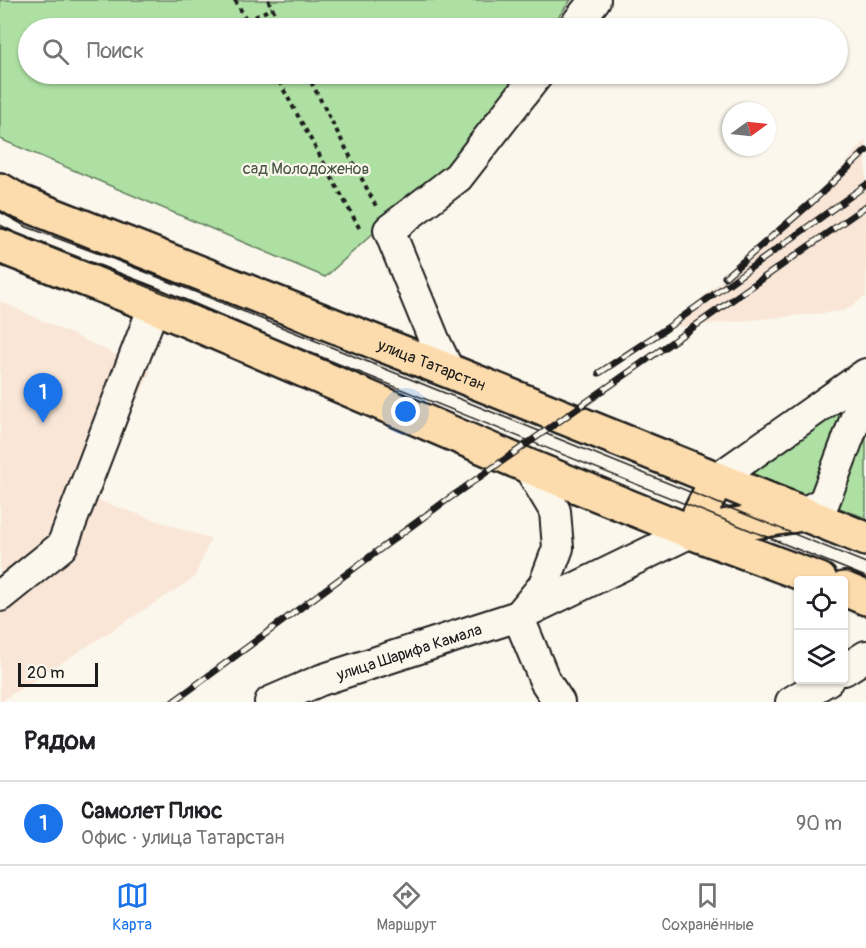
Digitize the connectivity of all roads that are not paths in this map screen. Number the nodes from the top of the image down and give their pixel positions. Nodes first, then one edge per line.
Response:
1 (595, 0) edge
2 (581, 18) edge
3 (530, 84) edge
4 (0, 190) edge
5 (0, 246) edge
6 (154, 306) junction
7 (449, 370) junction
8 (866, 374) edge
9 (866, 391) edge
10 (528, 466) junction
11 (717, 479) junction
12 (802, 514) junction
13 (691, 532) junction
14 (866, 539) edge
15 (809, 576) edge
16 (848, 591) edge
17 (0, 596) edge
18 (866, 598) edge
19 (518, 616) junction
20 (866, 656) edge
21 (848, 667) edge
22 (821, 684) edge
23 (556, 701) edge
24 (270, 702) edge
25 (791, 702) edge

1 - 2 street
3 - 7 street
4 - 7 main road, улица Татарстан
5 - 6 main road
6 - 10 main road
6 - 17 street
7 - 11 main road, улица Татарстан
8 - 11 street
9 - 12 street
10 - 13 main road
10 - 19 street
11 - 12 main road, улица Татарстан
11 - 13 main road
12 - 13 main road
12 - 14 main road, улица Татарстан
13 - 15 main road
13 - 19 street, улица Шарифа Камала
16 - 18 main road
19 - 23 street
19 - 24 street, улица Шарифа Камала
20 - 21 street
22 - 25 street

